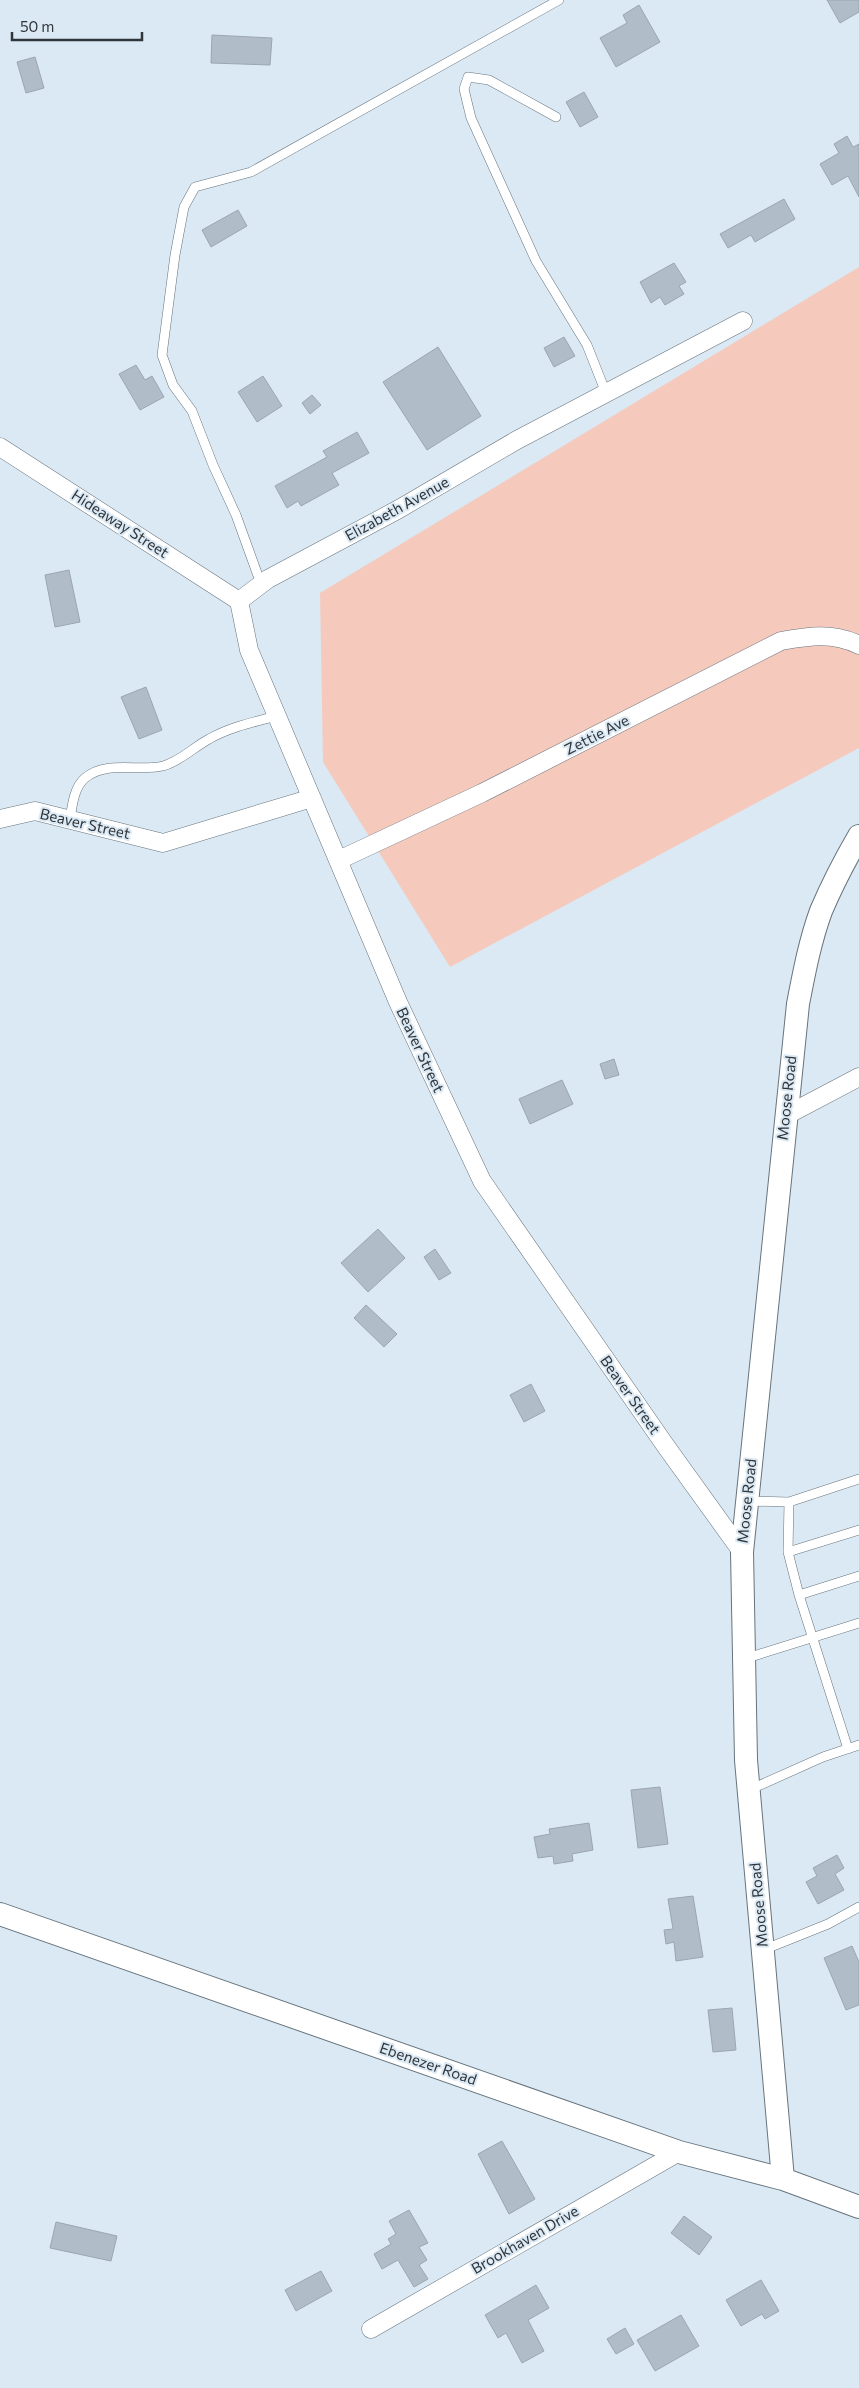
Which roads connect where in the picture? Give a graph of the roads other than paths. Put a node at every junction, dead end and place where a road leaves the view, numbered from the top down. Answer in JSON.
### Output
{"nodes":[{"id":1,"x":559,"y":0,"type":"edge"},
{"id":2,"x":556,"y":117,"type":"dead end"},
{"id":3,"x":743,"y":321,"type":"dead end"},
{"id":4,"x":606,"y":393,"type":"junction"},
{"id":5,"x":0,"y":447,"type":"edge"},
{"id":6,"x":261,"y":584,"type":"junction"},
{"id":7,"x":239,"y":601,"type":"junction"},
{"id":8,"x":859,"y":645,"type":"edge"},
{"id":9,"x":277,"y":716,"type":"junction"},
{"id":10,"x":312,"y":798,"type":"junction"},
{"id":11,"x":0,"y":819,"type":"edge"},
{"id":12,"x":70,"y":820,"type":"junction"},
{"id":13,"x":859,"y":836,"type":"edge"},
{"id":14,"x":339,"y":860,"type":"junction"},
{"id":15,"x":859,"y":1077,"type":"edge"},
{"id":16,"x":785,"y":1116,"type":"junction"},
{"id":17,"x":859,"y":1479,"type":"edge"},
{"id":18,"x":747,"y":1501,"type":"junction"},
{"id":19,"x":789,"y":1502,"type":"junction"},
{"id":20,"x":859,"y":1530,"type":"edge"},
{"id":21,"x":742,"y":1552,"type":"junction"},
{"id":22,"x":788,"y":1552,"type":"junction"},
{"id":23,"x":859,"y":1576,"type":"edge"},
{"id":24,"x":799,"y":1595,"type":"junction"},
{"id":25,"x":859,"y":1623,"type":"edge"},
{"id":26,"x":812,"y":1639,"type":"junction"},
{"id":27,"x":744,"y":1659,"type":"junction"},
{"id":28,"x":859,"y":1745,"type":"edge"},
{"id":29,"x":848,"y":1749,"type":"junction"},
{"id":30,"x":749,"y":1790,"type":"junction"},
{"id":31,"x":859,"y":1907,"type":"edge"},
{"id":32,"x":0,"y":1914,"type":"edge"},
{"id":33,"x":763,"y":1950,"type":"junction"},
{"id":34,"x":679,"y":2152,"type":"junction"},
{"id":35,"x":783,"y":2179,"type":"junction"},
{"id":36,"x":859,"y":2207,"type":"edge"},
{"id":37,"x":372,"y":2329,"type":"dead end"}],
"edges":[{"from":1,"to":6,"type":"lane"},
{"from":2,"to":4,"type":"lane"},
{"from":3,"to":4,"type":"street","name":"Elizabeth Avenue"},
{"from":4,"to":6,"type":"street","name":"Elizabeth Avenue"},
{"from":5,"to":7,"type":"street","name":"Hideaway Street"},
{"from":6,"to":7,"type":"street","name":"Elizabeth Avenue"},
{"from":7,"to":9,"type":"street"},
{"from":8,"to":14,"type":"street","name":"Zettie Ave"},
{"from":9,"to":10,"type":"street"},
{"from":9,"to":12,"type":"lane"},
{"from":10,"to":12,"type":"street","name":"Beaver Street"},
{"from":10,"to":14,"type":"street","name":"Beaver Street"},
{"from":11,"to":12,"type":"street","name":"Beaver Street"},
{"from":13,"to":16,"type":"street","name":"Moose Road"},
{"from":14,"to":21,"type":"street","name":"Beaver Street"},
{"from":15,"to":16,"type":"street"},
{"from":16,"to":18,"type":"street","name":"Moose Road"},
{"from":17,"to":19,"type":"lane"},
{"from":18,"to":19,"type":"lane"},
{"from":18,"to":21,"type":"street","name":"Moose Road"},
{"from":19,"to":22,"type":"lane"},
{"from":20,"to":22,"type":"lane"},
{"from":21,"to":27,"type":"street","name":"Moose Road"},
{"from":22,"to":24,"type":"lane"},
{"from":23,"to":24,"type":"lane"},
{"from":24,"to":26,"type":"lane"},
{"from":25,"to":26,"type":"lane"},
{"from":26,"to":27,"type":"lane"},
{"from":26,"to":29,"type":"lane"},
{"from":27,"to":30,"type":"street","name":"Moose Road"},
{"from":28,"to":29,"type":"lane"},
{"from":29,"to":30,"type":"lane"},
{"from":30,"to":33,"type":"street","name":"Moose Road"},
{"from":31,"to":33,"type":"lane"},
{"from":32,"to":34,"type":"street","name":"Ebenezer Road"},
{"from":33,"to":35,"type":"street","name":"Moose Road"},
{"from":34,"to":35,"type":"street","name":"Ebenezer Road"},
{"from":34,"to":37,"type":"street","name":"Brookhaven Drive"},
{"from":35,"to":36,"type":"street","name":"Ebenezer Road"}]}
